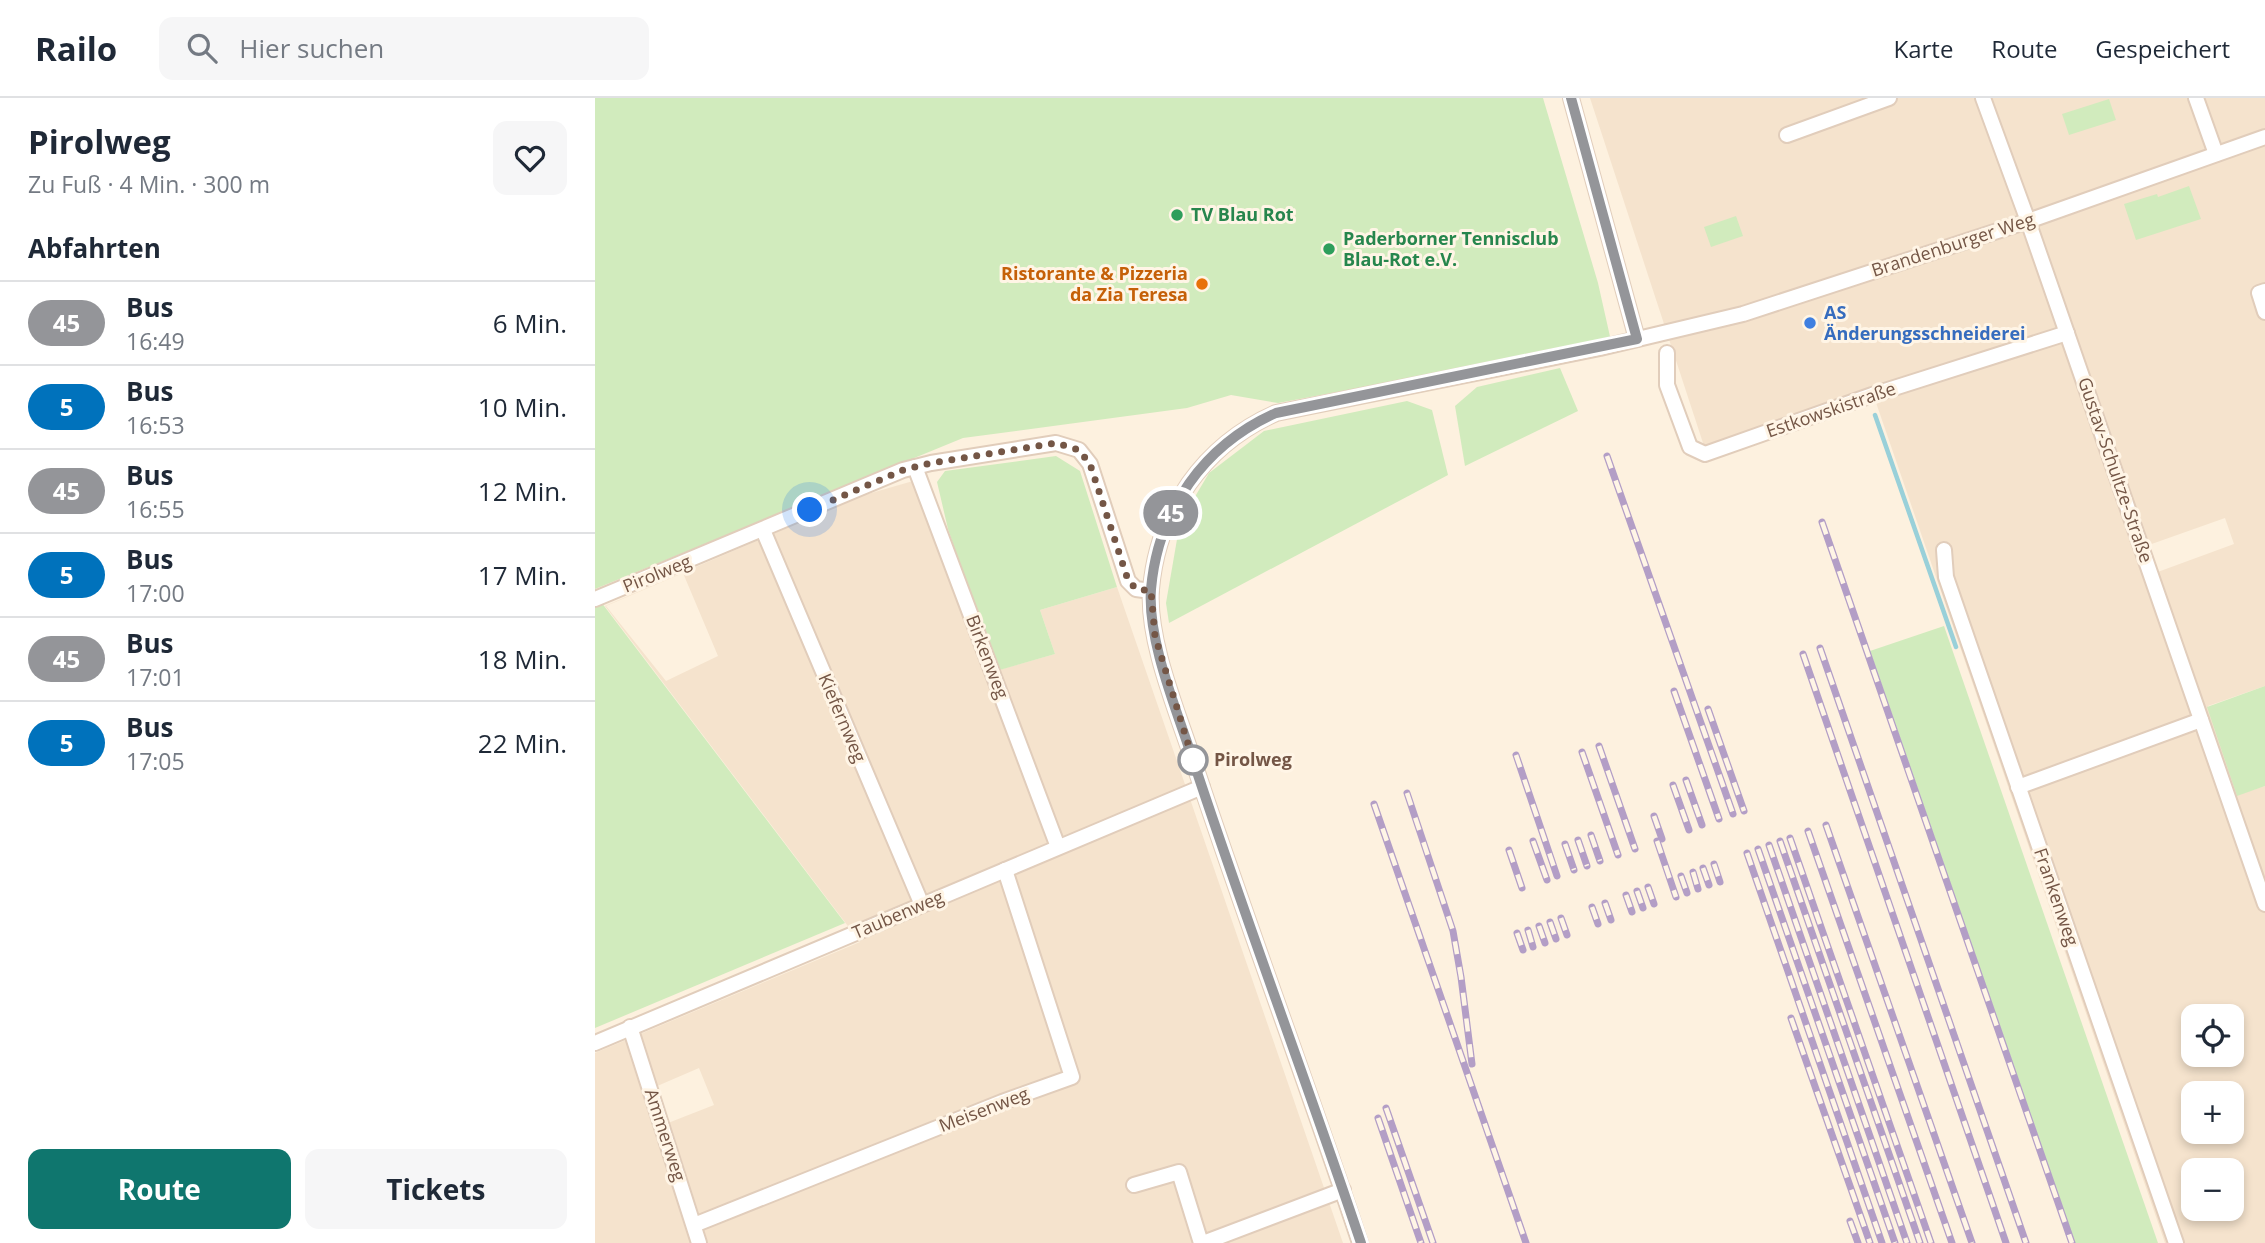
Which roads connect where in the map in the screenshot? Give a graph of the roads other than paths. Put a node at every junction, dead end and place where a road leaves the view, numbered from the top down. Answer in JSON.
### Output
{"nodes":[{"id":1,"x":1571,"y":98,"type":"edge"},
{"id":2,"x":1889,"y":98,"type":"edge"},
{"id":3,"x":1983,"y":98,"type":"edge"},
{"id":4,"x":2196,"y":98,"type":"edge"},
{"id":5,"x":1787,"y":135,"type":"dead end"},
{"id":6,"x":2265,"y":136,"type":"edge"},
{"id":7,"x":2216,"y":154,"type":"junction"},
{"id":8,"x":2028,"y":221,"type":"junction"},
{"id":9,"x":2265,"y":291,"type":"edge"},
{"id":10,"x":2265,"y":312,"type":"edge"},
{"id":11,"x":2067,"y":333,"type":"junction"},
{"id":12,"x":1637,"y":339,"type":"junction"},
{"id":13,"x":1667,"y":353,"type":"dead end"},
{"id":14,"x":915,"y":467,"type":"junction"},
{"id":15,"x":763,"y":530,"type":"junction"},
{"id":16,"x":1944,"y":550,"type":"dead end"},
{"id":17,"x":1151,"y":591,"type":"junction"},
{"id":18,"x":595,"y":599,"type":"edge"},
{"id":19,"x":2201,"y":720,"type":"junction"},
{"id":20,"x":1202,"y":787,"type":"junction"},
{"id":21,"x":2018,"y":787,"type":"junction"},
{"id":22,"x":1058,"y":847,"type":"junction"},
{"id":23,"x":1005,"y":870,"type":"junction"},
{"id":24,"x":2265,"y":904,"type":"edge"},
{"id":25,"x":922,"y":905,"type":"junction"},
{"id":26,"x":630,"y":1027,"type":"junction"},
{"id":27,"x":595,"y":1043,"type":"edge"},
{"id":28,"x":1133,"y":1185,"type":"dead end"},
{"id":29,"x":1343,"y":1190,"type":"junction"},
{"id":30,"x":694,"y":1225,"type":"junction"},
{"id":31,"x":699,"y":1243,"type":"edge"},
{"id":32,"x":1202,"y":1243,"type":"edge"},
{"id":33,"x":1360,"y":1243,"type":"edge"},
{"id":34,"x":2176,"y":1243,"type":"edge"}],
"edges":[{"from":1,"to":12,"type":"street"},
{"from":2,"to":5,"type":"street"},
{"from":3,"to":8,"type":"street","name":"Gustav-Schultze-Straße"},
{"from":4,"to":7,"type":"street"},
{"from":6,"to":7,"type":"street","name":"Brandenburger Weg"},
{"from":7,"to":8,"type":"street","name":"Brandenburger Weg"},
{"from":8,"to":11,"type":"street","name":"Gustav-Schultze-Straße"},
{"from":8,"to":12,"type":"street","name":"Brandenburger Weg"},
{"from":9,"to":10,"type":"street"},
{"from":11,"to":13,"type":"street","name":"Estkowskistraße"},
{"from":11,"to":19,"type":"street","name":"Gustav-Schultze-Straße"},
{"from":12,"to":17,"type":"street","name":"Brandenburger Weg"},
{"from":14,"to":15,"type":"street","name":"Pirolweg"},
{"from":14,"to":17,"type":"street","name":"Pirolweg"},
{"from":14,"to":22,"type":"street","name":"Birkenweg"},
{"from":15,"to":18,"type":"street","name":"Pirolweg"},
{"from":15,"to":25,"type":"street","name":"Kiefernweg"},
{"from":16,"to":21,"type":"street","name":"Frankenweg"},
{"from":17,"to":20,"type":"street","name":"Brandenburger Weg"},
{"from":19,"to":21,"type":"street"},
{"from":19,"to":24,"type":"street","name":"Gustav-Schultze-Straße"},
{"from":20,"to":22,"type":"street","name":"Taubenweg"},
{"from":20,"to":29,"type":"street","name":"Brandenburger Weg"},
{"from":21,"to":34,"type":"street","name":"Frankenweg"},
{"from":22,"to":23,"type":"street","name":"Taubenweg"},
{"from":23,"to":25,"type":"street","name":"Taubenweg"},
{"from":23,"to":30,"type":"street","name":"Meisenweg"},
{"from":25,"to":26,"type":"street","name":"Taubenweg"},
{"from":26,"to":27,"type":"street","name":"Taubenweg"},
{"from":26,"to":30,"type":"street","name":"Ammerweg"},
{"from":28,"to":32,"type":"street"},
{"from":29,"to":32,"type":"street"},
{"from":29,"to":33,"type":"street","name":"Brandenburger Weg"},
{"from":30,"to":31,"type":"street","name":"Ammerweg"}]}
